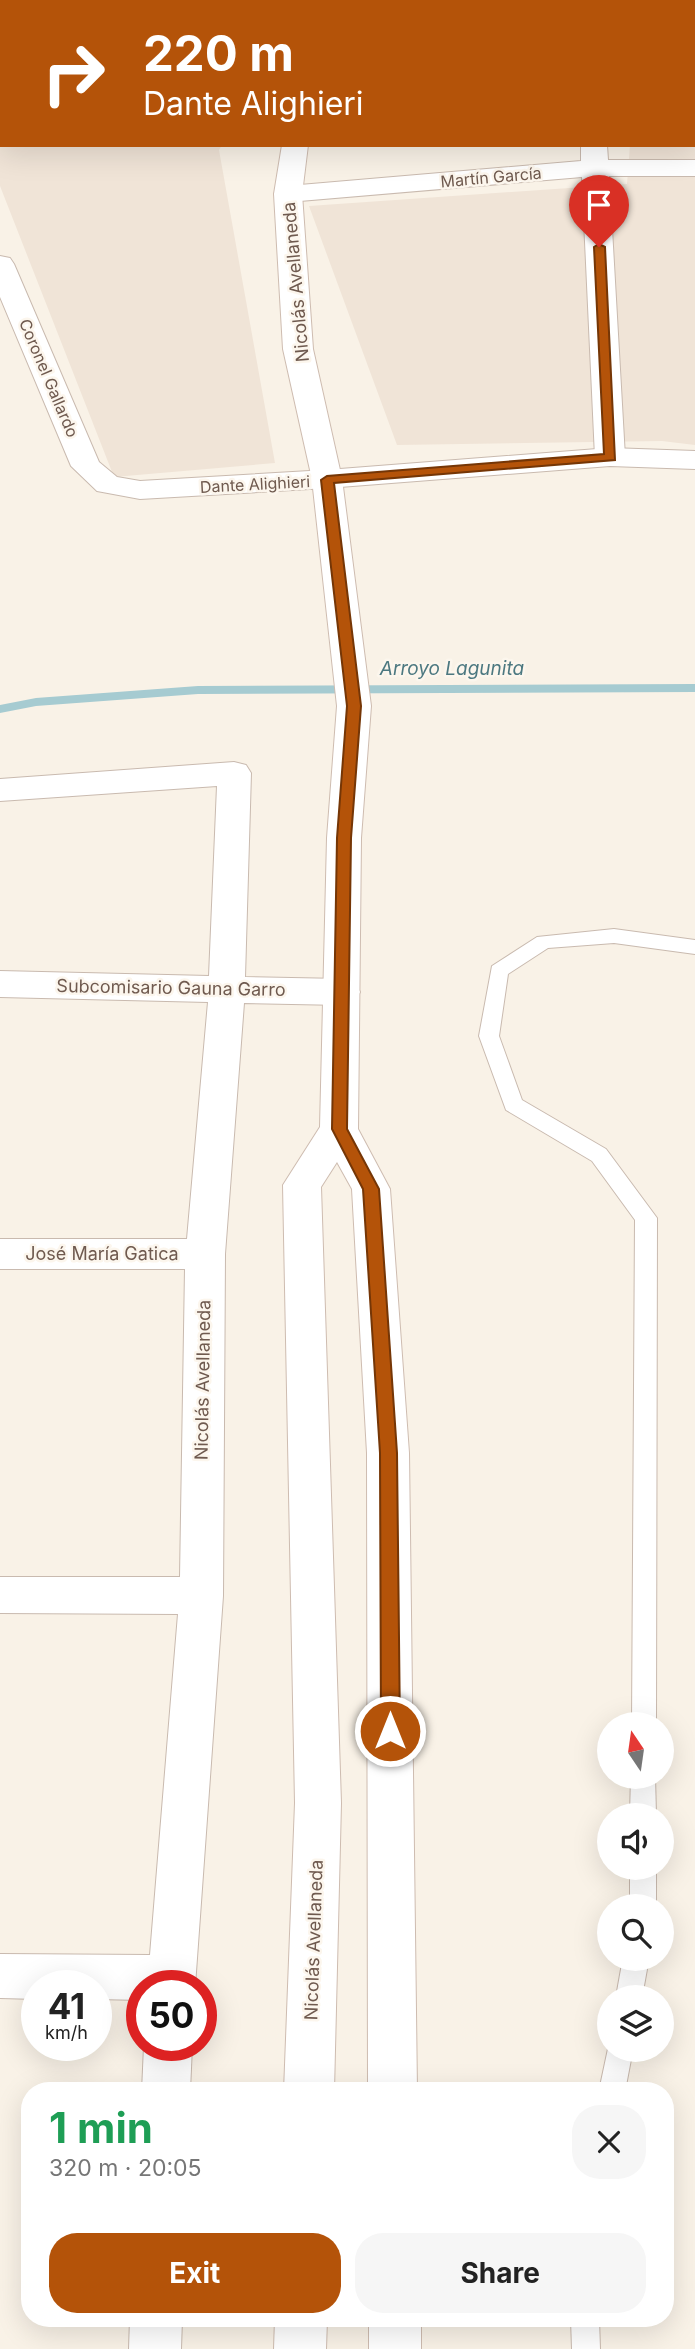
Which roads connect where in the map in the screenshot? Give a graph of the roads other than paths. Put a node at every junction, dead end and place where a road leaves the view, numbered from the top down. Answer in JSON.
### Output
{"nodes":[{"id":1,"x":295,"y":147,"type":"edge"},
{"id":2,"x":595,"y":157,"type":"edge"},
{"id":3,"x":695,"y":168,"type":"edge"},
{"id":4,"x":288,"y":194,"type":"junction"},
{"id":5,"x":0,"y":264,"type":"edge"},
{"id":6,"x":610,"y":457,"type":"junction"},
{"id":7,"x":695,"y":460,"type":"edge"},
{"id":8,"x":327,"y":480,"type":"junction"},
{"id":9,"x":108,"y":485,"type":"joint"},
{"id":10,"x":0,"y":790,"type":"edge"},
{"id":11,"x":695,"y":947,"type":"edge"},
{"id":12,"x":0,"y":984,"type":"edge"},
{"id":13,"x":227,"y":988,"type":"junction"},
{"id":14,"x":342,"y":992,"type":"junction"},
{"id":15,"x":340,"y":1129,"type":"junction"},
{"id":16,"x":0,"y":1254,"type":"edge"},
{"id":17,"x":205,"y":1254,"type":"junction"},
{"id":18,"x":0,"y":1595,"type":"edge"},
{"id":19,"x":201,"y":1596,"type":"junction"},
{"id":20,"x":643,"y":1712,"type":"edge"},
{"id":21,"x":172,"y":1970,"type":"edge"},
{"id":22,"x":0,"y":1976,"type":"edge"},
{"id":23,"x":126,"y":1980,"type":"edge"},
{"id":24,"x":167,"y":2061,"type":"edge"},
{"id":25,"x":618,"y":2062,"type":"edge"},
{"id":26,"x":166,"y":2082,"type":"edge"},
{"id":27,"x":309,"y":2082,"type":"edge"},
{"id":28,"x":393,"y":2082,"type":"edge"},
{"id":29,"x":614,"y":2082,"type":"edge"},
{"id":30,"x":156,"y":2327,"type":"edge"},
{"id":31,"x":301,"y":2327,"type":"edge"},
{"id":32,"x":395,"y":2327,"type":"edge"},
{"id":33,"x":585,"y":2327,"type":"edge"},
{"id":34,"x":155,"y":2349,"type":"edge"},
{"id":35,"x":300,"y":2349,"type":"edge"},
{"id":36,"x":395,"y":2349,"type":"edge"},
{"id":37,"x":586,"y":2349,"type":"edge"}],
"edges":[{"from":1,"to":4,"type":"street","name":"Nicolás Avellaneda"},
{"from":2,"to":3,"type":"street","name":"Martín García"},
{"from":2,"to":4,"type":"street","name":"Martín García"},
{"from":2,"to":6,"type":"street"},
{"from":4,"to":8,"type":"street","name":"Nicolás Avellaneda"},
{"from":5,"to":9,"type":"street","name":"Coronel Gallardo"},
{"from":6,"to":7,"type":"street","name":"Dante Alighieri"},
{"from":6,"to":8,"type":"street","name":"Dante Alighieri"},
{"from":8,"to":9,"type":"street","name":"Dante Alighieri"},
{"from":8,"to":14,"type":"street","name":"Nicolás Avellaneda"},
{"from":10,"to":13,"type":"street","name":"Nicolás Avellaneda"},
{"from":11,"to":20,"type":"lane"},
{"from":12,"to":13,"type":"street","name":"Subcomisario Gauna Garro"},
{"from":13,"to":14,"type":"street","name":"Subcomisario Gauna Garro"},
{"from":13,"to":17,"type":"street","name":"Nicolás Avellaneda"},
{"from":14,"to":15,"type":"street","name":"Nicolás Avellaneda"},
{"from":15,"to":27,"type":"street","name":"Nicolás Avellaneda"},
{"from":15,"to":28,"type":"street","name":"Nicolás Avellaneda"},
{"from":16,"to":17,"type":"street","name":"José María Gatica"},
{"from":17,"to":19,"type":"street","name":"Nicolás Avellaneda"},
{"from":18,"to":19,"type":"street"},
{"from":19,"to":21,"type":"street","name":"Nicolás Avellaneda"},
{"from":22,"to":23,"type":"street"},
{"from":24,"to":26,"type":"street"},
{"from":25,"to":29,"type":"lane"},
{"from":30,"to":34,"type":"street"},
{"from":31,"to":35,"type":"street"},
{"from":32,"to":36,"type":"street"},
{"from":33,"to":37,"type":"lane"}]}
